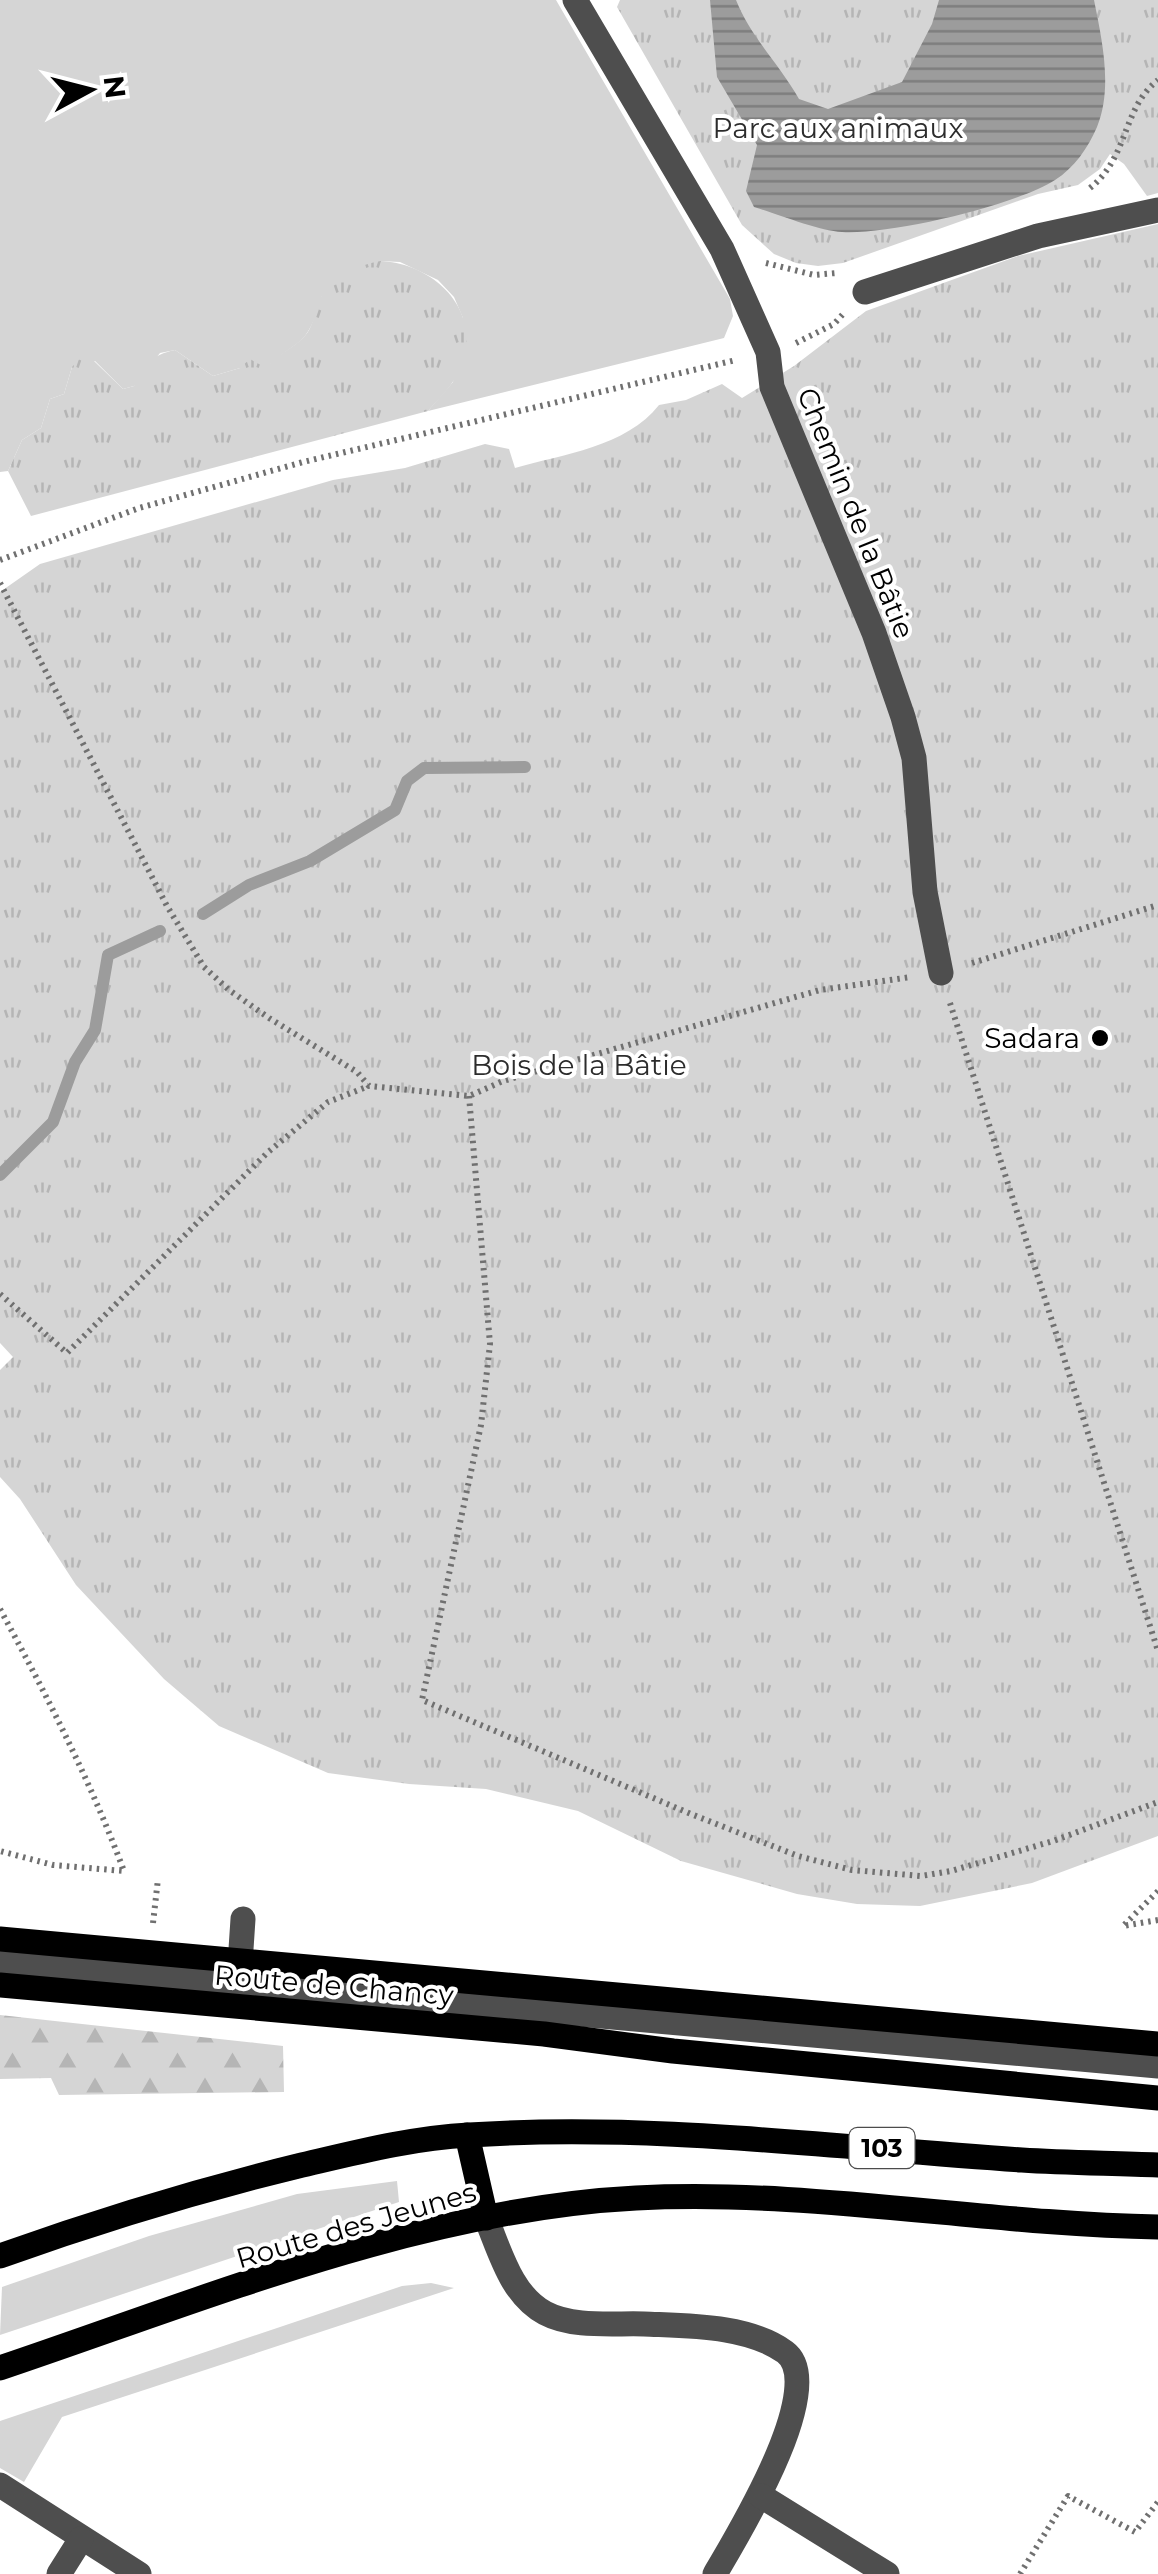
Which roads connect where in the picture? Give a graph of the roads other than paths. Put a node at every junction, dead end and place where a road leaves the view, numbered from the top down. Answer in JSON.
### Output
{"nodes":[{"id":1,"x":576,"y":0,"type":"edge"},
{"id":2,"x":1158,"y":210,"type":"edge"},
{"id":3,"x":865,"y":292,"type":"road end"},
{"id":4,"x":941,"y":973,"type":"road end"},
{"id":5,"x":243,"y":1919,"type":"dead end"},
{"id":6,"x":0,"y":1940,"type":"edge"},
{"id":7,"x":0,"y":1962,"type":"edge"},
{"id":8,"x":239,"y":1972,"type":"junction"},
{"id":9,"x":0,"y":1985,"type":"edge"},
{"id":10,"x":1158,"y":2044,"type":"edge"},
{"id":11,"x":1158,"y":2066,"type":"edge"},
{"id":12,"x":1158,"y":2098,"type":"edge"},
{"id":13,"x":467,"y":2134,"type":"junction"},
{"id":14,"x":1158,"y":2165,"type":"edge"},
{"id":15,"x":486,"y":2218,"type":"junction"},
{"id":16,"x":1158,"y":2227,"type":"edge"},
{"id":17,"x":0,"y":2256,"type":"edge"},
{"id":18,"x":0,"y":2368,"type":"edge"},
{"id":19,"x":0,"y":2485,"type":"edge"},
{"id":20,"x":760,"y":2496,"type":"junction"},
{"id":21,"x":81,"y":2539,"type":"junction"},
{"id":22,"x":58,"y":2574,"type":"edge"},
{"id":23,"x":139,"y":2574,"type":"edge"},
{"id":24,"x":715,"y":2574,"type":"edge"},
{"id":25,"x":887,"y":2574,"type":"edge"}],
"edges":[{"from":1,"to":4,"type":"street","name":"Chemin de la Bâtie"},
{"from":2,"to":3,"type":"street"},
{"from":5,"to":8,"type":"street"},
{"from":6,"to":8,"type":"main road"},
{"from":7,"to":8,"type":"street"},
{"from":8,"to":10,"type":"main road"},
{"from":8,"to":11,"type":"street"},
{"from":9,"to":12,"type":"main road","name":"Route de Chancy"},
{"from":13,"to":14,"type":"main road","name":"Route des Jeunes","number":"103"},
{"from":13,"to":15,"type":"main road"},
{"from":13,"to":17,"type":"main road","name":"Route des Jeunes","number":"103"},
{"from":15,"to":16,"type":"main road","name":"Route des Jeunes"},
{"from":15,"to":18,"type":"main road","name":"Route des Jeunes"},
{"from":15,"to":20,"type":"street"},
{"from":19,"to":21,"type":"street"},
{"from":20,"to":24,"type":"street"},
{"from":20,"to":25,"type":"street"},
{"from":21,"to":22,"type":"street"},
{"from":21,"to":23,"type":"street"}]}
